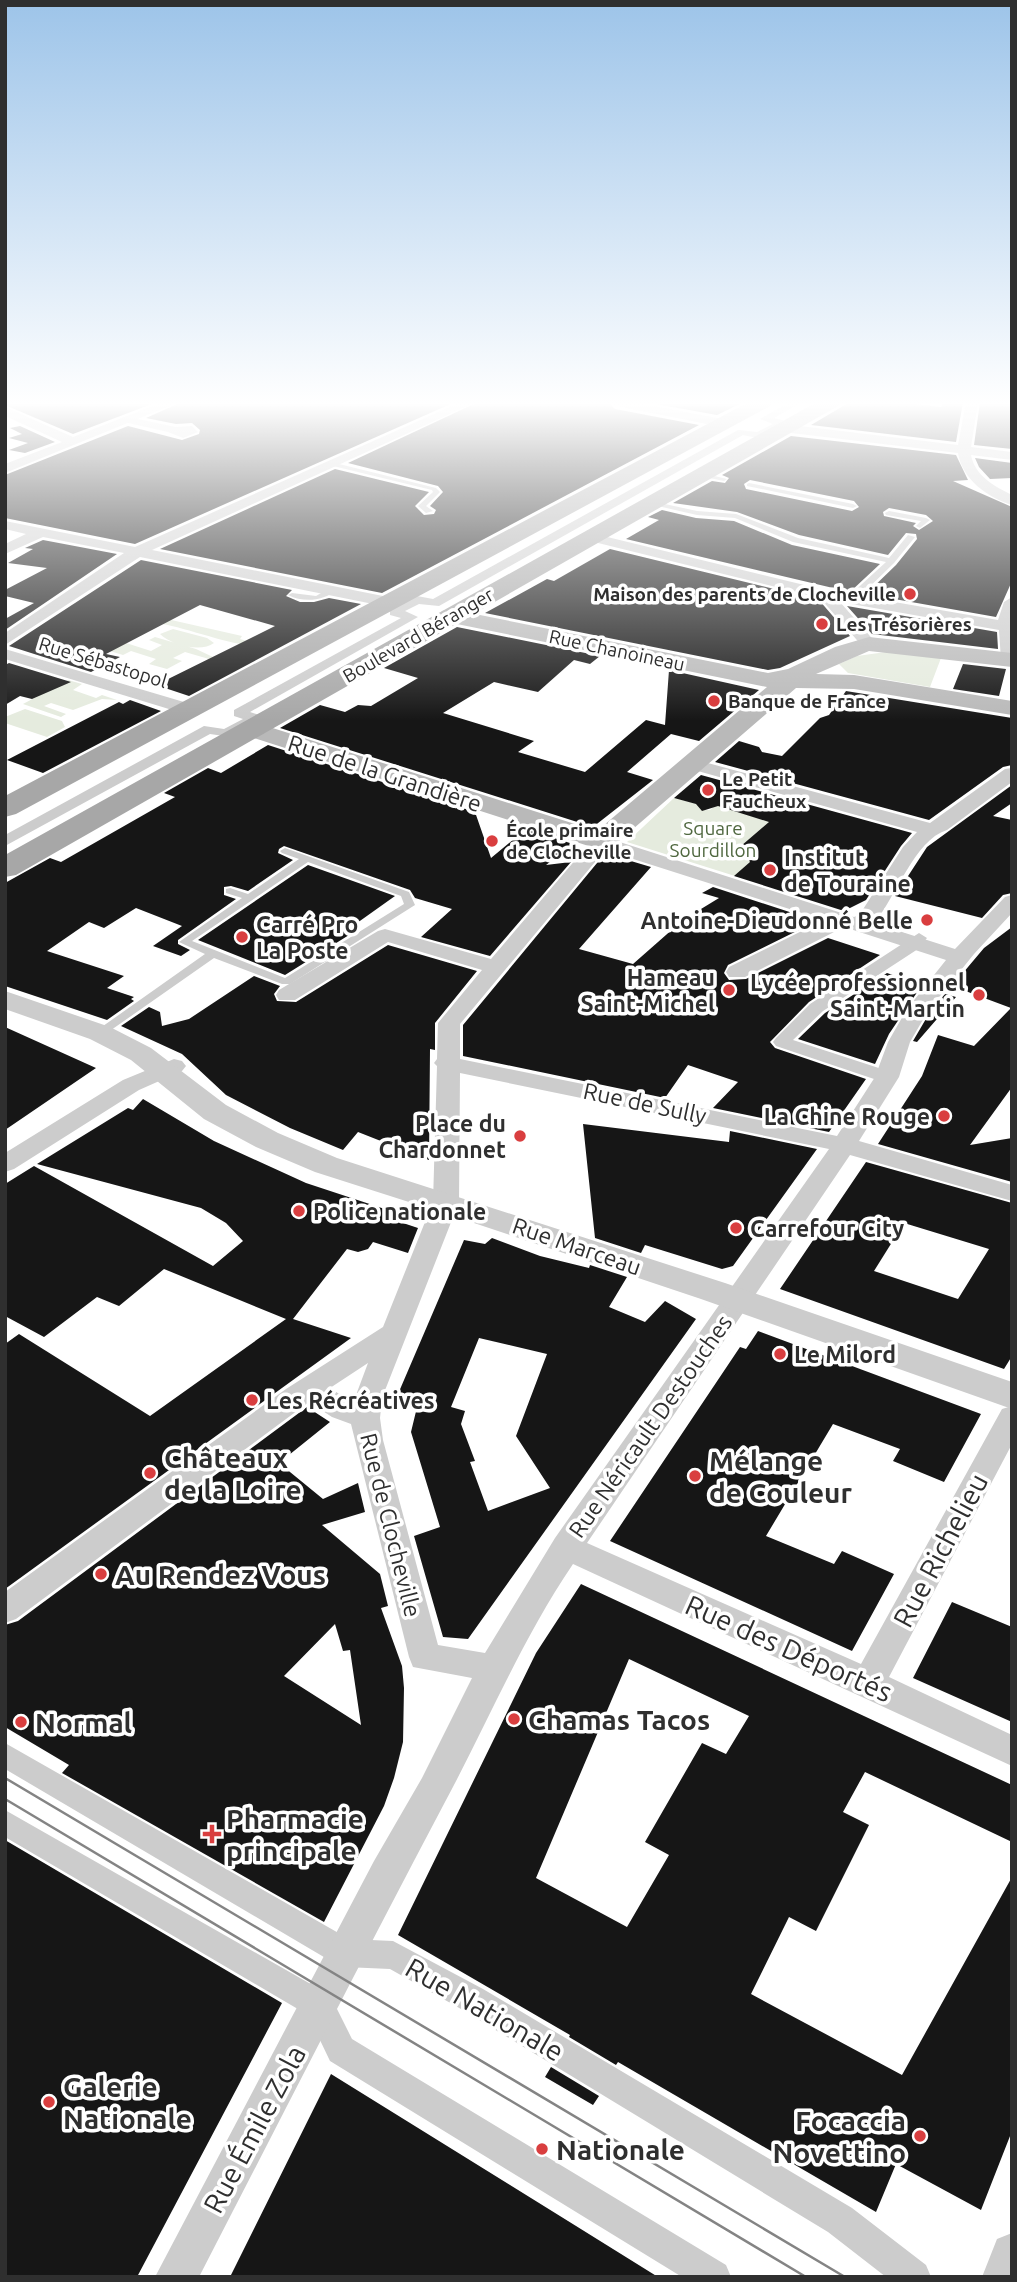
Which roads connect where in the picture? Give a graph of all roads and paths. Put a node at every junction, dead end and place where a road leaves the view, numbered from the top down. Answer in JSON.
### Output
{"nodes":[{"id":1,"x":232,"y":508,"type":"edge"},
{"id":2,"x":425,"y":508,"type":"edge"},
{"id":3,"x":569,"y":508,"type":"edge"},
{"id":4,"x":605,"y":508,"type":"edge"},
{"id":5,"x":641,"y":508,"type":"edge"},
{"id":6,"x":676,"y":508,"type":"edge"},
{"id":7,"x":429,"y":511,"type":"dead end"},
{"id":8,"x":889,"y":513,"type":"dead end"},
{"id":9,"x":5,"y":525,"type":"edge"},
{"id":10,"x":920,"y":526,"type":"dead end"},
{"id":11,"x":41,"y":532,"type":"junction"},
{"id":12,"x":591,"y":537,"type":"junction"},
{"id":13,"x":911,"y":537,"type":"dead end"},
{"id":14,"x":5,"y":550,"type":"edge"},
{"id":15,"x":138,"y":551,"type":"junction"},
{"id":16,"x":891,"y":562,"type":"junction"},
{"id":17,"x":333,"y":590,"type":"junction"},
{"id":18,"x":292,"y":594,"type":"dead end"},
{"id":19,"x":825,"y":595,"type":"junction"},
{"id":20,"x":853,"y":601,"type":"junction"},
{"id":21,"x":1012,"y":602,"type":"edge"},
{"id":22,"x":396,"y":604,"type":"junction"},
{"id":23,"x":450,"y":617,"type":"junction"},
{"id":24,"x":1005,"y":626,"type":"junction"},
{"id":25,"x":5,"y":640,"type":"edge"},
{"id":26,"x":869,"y":644,"type":"junction"},
{"id":27,"x":5,"y":653,"type":"edge"},
{"id":28,"x":968,"y":660,"type":"dead end"},
{"id":29,"x":1010,"y":660,"type":"edge"},
{"id":30,"x":839,"y":668,"type":"junction"},
{"id":31,"x":786,"y":680,"type":"junction"},
{"id":32,"x":952,"y":692,"type":"dead end"},
{"id":33,"x":1012,"y":708,"type":"edge"},
{"id":34,"x":188,"y":709,"type":"junction"},
{"id":35,"x":245,"y":728,"type":"junction"},
{"id":36,"x":693,"y":764,"type":"junction"},
{"id":37,"x":1012,"y":773,"type":"edge"},
{"id":38,"x":5,"y":808,"type":"edge"},
{"id":39,"x":927,"y":828,"type":"junction"},
{"id":40,"x":5,"y":841,"type":"edge"},
{"id":41,"x":601,"y":842,"type":"junction"},
{"id":42,"x":285,"y":851,"type":"dead end"},
{"id":43,"x":306,"y":859,"type":"junction"},
{"id":44,"x":5,"y":869,"type":"edge"},
{"id":45,"x":230,"y":891,"type":"dead end"},
{"id":46,"x":249,"y":897,"type":"junction"},
{"id":47,"x":1010,"y":904,"type":"edge"},
{"id":48,"x":850,"y":921,"type":"junction"},
{"id":49,"x":917,"y":940,"type":"junction"},
{"id":50,"x":212,"y":954,"type":"junction"},
{"id":51,"x":959,"y":957,"type":"junction"},
{"id":52,"x":495,"y":967,"type":"junction"},
{"id":53,"x":737,"y":972,"type":"dead end"},
{"id":54,"x":287,"y":995,"type":"dead end"},
{"id":55,"x":5,"y":999,"type":"edge"},
{"id":56,"x":100,"y":1033,"type":"junction"},
{"id":57,"x":446,"y":1063,"type":"junction"},
{"id":58,"x":169,"y":1069,"type":"junction"},
{"id":59,"x":887,"y":1077,"type":"junction"},
{"id":60,"x":844,"y":1145,"type":"junction"},
{"id":61,"x":5,"y":1164,"type":"edge"},
{"id":62,"x":1012,"y":1192,"type":"edge"},
{"id":63,"x":446,"y":1198,"type":"junction"},
{"id":64,"x":737,"y":1300,"type":"junction"},
{"id":65,"x":393,"y":1333,"type":"junction"},
{"id":66,"x":309,"y":1388,"type":"junction"},
{"id":67,"x":1012,"y":1396,"type":"edge"},
{"id":68,"x":1012,"y":1416,"type":"edge"},
{"id":69,"x":365,"y":1418,"type":"junction"},
{"id":70,"x":566,"y":1548,"type":"junction"},
{"id":71,"x":5,"y":1610,"type":"edge"},
{"id":72,"x":494,"y":1668,"type":"junction"},
{"id":73,"x":867,"y":1682,"type":"junction"},
{"id":74,"x":1012,"y":1751,"type":"edge"},
{"id":75,"x":5,"y":1755,"type":"edge"},
{"id":76,"x":5,"y":1822,"type":"edge"},
{"id":77,"x":332,"y":1980,"type":"junction"},
{"id":78,"x":1012,"y":2254,"type":"edge"},
{"id":79,"x":176,"y":2277,"type":"edge"},
{"id":80,"x":714,"y":2277,"type":"edge"},
{"id":81,"x":914,"y":2277,"type":"edge"},
{"id":82,"x":1003,"y":2277,"type":"edge"}],
"edges":[{"from":1,"to":15,"type":"street"},
{"from":2,"to":7,"type":"lane"},
{"from":3,"to":22,"type":"main road","name":"Boulevard Béranger"},
{"from":4,"to":22,"type":"street"},
{"from":5,"to":12,"type":"main road","name":"Boulevard Béranger"},
{"from":6,"to":16,"type":"lane"},
{"from":8,"to":10,"type":"lane"},
{"from":9,"to":11,"type":"street"},
{"from":11,"to":14,"type":"street"},
{"from":11,"to":15,"type":"street"},
{"from":12,"to":19,"type":"street"},
{"from":12,"to":23,"type":"main road","name":"Boulevard Béranger"},
{"from":13,"to":16,"type":"lane"},
{"from":15,"to":17,"type":"street"},
{"from":15,"to":25,"type":"street"},
{"from":16,"to":20,"type":"lane"},
{"from":17,"to":18,"type":"lane"},
{"from":17,"to":22,"type":"street"},
{"from":19,"to":20,"type":"street"},
{"from":19,"to":26,"type":"street"},
{"from":20,"to":24,"type":"street"},
{"from":21,"to":24,"type":"street"},
{"from":22,"to":23,"type":"main road"},
{"from":22,"to":34,"type":"main road","name":"Boulevard Béranger"},
{"from":22,"to":35,"type":"street"},
{"from":23,"to":31,"type":"main road","name":"Rue Chanoineau"},
{"from":23,"to":35,"type":"main road","name":"Boulevard Béranger"},
{"from":24,"to":29,"type":"street"},
{"from":26,"to":29,"type":"main road"},
{"from":26,"to":30,"type":"main road"},
{"from":27,"to":34,"type":"street","name":"Rue Sébastopol"},
{"from":28,"to":30,"type":"lane"},
{"from":30,"to":31,"type":"main road","name":"Rue Chanoineau"},
{"from":30,"to":32,"type":"lane"},
{"from":30,"to":33,"type":"main road","name":"Rue Chanoineau"},
{"from":31,"to":36,"type":"main road","name":"Rue de Clocheville"},
{"from":34,"to":35,"type":"main road"},
{"from":34,"to":38,"type":"main road","name":"Boulevard Béranger"},
{"from":35,"to":40,"type":"street"},
{"from":35,"to":41,"type":"main road","name":"Rue de la Grandière"},
{"from":35,"to":44,"type":"main road","name":"Boulevard Béranger"},
{"from":36,"to":39,"type":"street"},
{"from":36,"to":41,"type":"main road","name":"Rue de Clocheville"},
{"from":37,"to":39,"type":"street"},
{"from":39,"to":48,"type":"street"},
{"from":41,"to":48,"type":"street","name":"Rue de la Grandière"},
{"from":41,"to":52,"type":"street","name":"Rue de Clocheville"},
{"from":42,"to":43,"type":"lane"},
{"from":43,"to":46,"type":"lane"},
{"from":43,"to":50,"type":"lane"},
{"from":45,"to":46,"type":"lane"},
{"from":46,"to":50,"type":"lane"},
{"from":47,"to":51,"type":"street","name":"Rue Néricault Destouches"},
{"from":48,"to":49,"type":"street","name":"Rue de la Grandière"},
{"from":48,"to":53,"type":"street"},
{"from":49,"to":51,"type":"street","name":"Rue de la Grandière"},
{"from":49,"to":59,"type":"street"},
{"from":50,"to":56,"type":"lane"},
{"from":51,"to":59,"type":"street","name":"Rue Néricault Destouches"},
{"from":52,"to":54,"type":"street"},
{"from":52,"to":57,"type":"street","name":"Rue de Clocheville"},
{"from":55,"to":56,"type":"street","name":"Rue Marceau"},
{"from":56,"to":58,"type":"street","name":"Rue Marceau"},
{"from":57,"to":60,"type":"street","name":"Rue de Sully"},
{"from":57,"to":63,"type":"street","name":"Rue de Clocheville"},
{"from":58,"to":61,"type":"street"},
{"from":58,"to":63,"type":"street","name":"Rue Marceau"},
{"from":59,"to":60,"type":"street","name":"Rue Néricault Destouches"},
{"from":60,"to":62,"type":"street","name":"Rue de Sully"},
{"from":60,"to":64,"type":"street","name":"Rue Néricault Destouches"},
{"from":63,"to":64,"type":"street","name":"Rue Marceau"},
{"from":63,"to":65,"type":"street","name":"Rue de Clocheville"},
{"from":64,"to":67,"type":"street","name":"Rue Marceau"},
{"from":64,"to":70,"type":"street","name":"Rue Néricault Destouches"},
{"from":65,"to":66,"type":"street"},
{"from":65,"to":69,"type":"street","name":"Rue de Clocheville"},
{"from":66,"to":69,"type":"street"},
{"from":66,"to":71,"type":"street"},
{"from":68,"to":73,"type":"street","name":"Rue Richelieu"},
{"from":69,"to":72,"type":"street","name":"Rue de Clocheville"},
{"from":70,"to":72,"type":"street","name":"Rue Néricault Destouches"},
{"from":70,"to":73,"type":"street","name":"Rue des Déportés"},
{"from":72,"to":77,"type":"street","name":"Rue Néricault Destouches"},
{"from":73,"to":74,"type":"street","name":"Rue des Déportés"},
{"from":75,"to":77,"type":"street","name":"Rue Nationale"},
{"from":76,"to":77,"type":"street","name":"Rue Nationale"},
{"from":77,"to":79,"type":"street","name":"Rue Émile Zola"},
{"from":77,"to":80,"type":"street"},
{"from":77,"to":81,"type":"street","name":"Rue Nationale"},
{"from":78,"to":82,"type":"street"}]}
